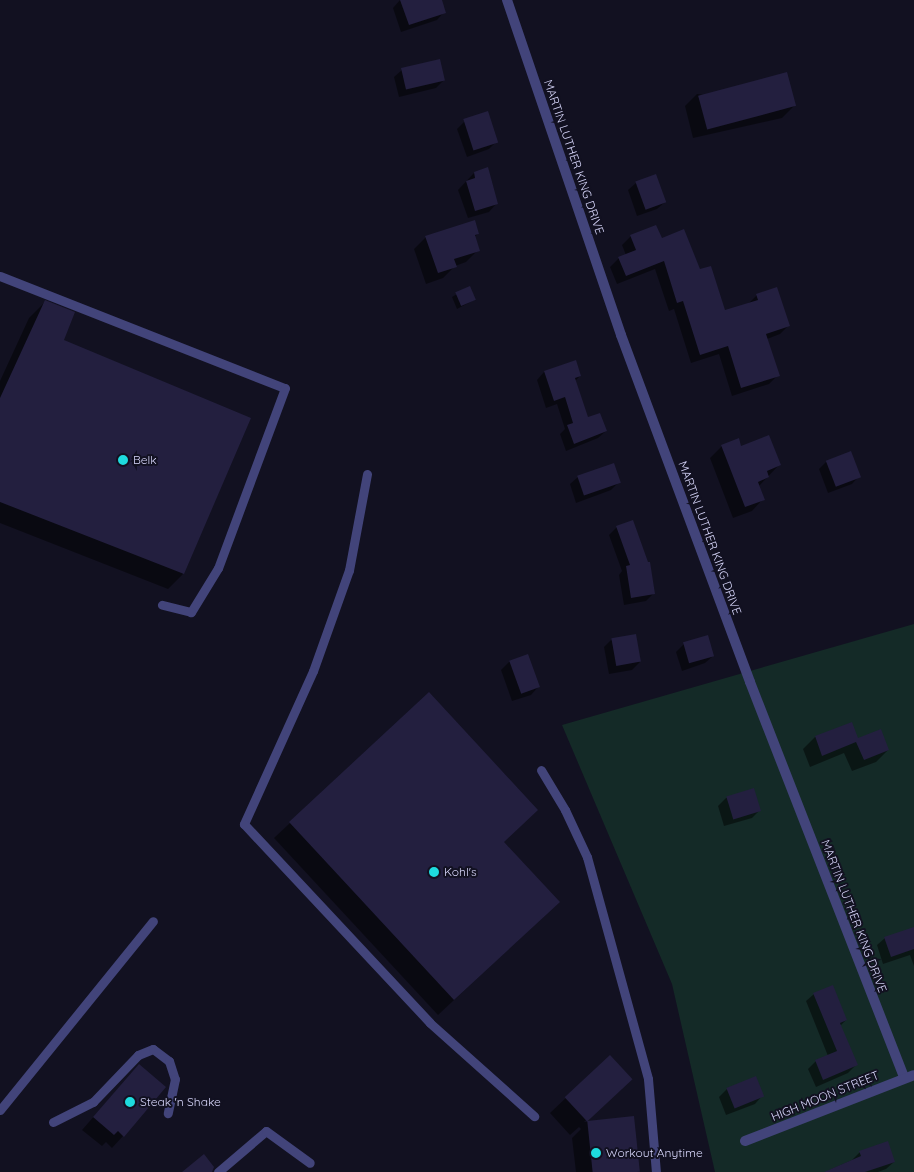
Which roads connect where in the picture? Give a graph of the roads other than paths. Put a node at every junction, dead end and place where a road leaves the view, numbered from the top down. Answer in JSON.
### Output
{"nodes":[{"id":1,"x":508,"y":0,"type":"edge"},
{"id":2,"x":0,"y":276,"type":"edge"},
{"id":3,"x":367,"y":474,"type":"dead end"},
{"id":4,"x":162,"y":605,"type":"dead end"},
{"id":5,"x":541,"y":770,"type":"dead end"},
{"id":6,"x":153,"y":921,"type":"dead end"},
{"id":7,"x":909,"y":1077,"type":"edge"},
{"id":8,"x":0,"y":1110,"type":"edge"},
{"id":9,"x":168,"y":1113,"type":"dead end"},
{"id":10,"x":534,"y":1116,"type":"dead end"},
{"id":11,"x":53,"y":1122,"type":"dead end"},
{"id":12,"x":745,"y":1141,"type":"dead end"},
{"id":13,"x":310,"y":1163,"type":"dead end"},
{"id":14,"x":218,"y":1172,"type":"edge"},
{"id":15,"x":656,"y":1172,"type":"edge"}],
"edges":[{"from":1,"to":7,"type":"street","name":"MARTIN LUTHER KING DRIVE"},
{"from":2,"to":4,"type":"lane"},
{"from":3,"to":10,"type":"lane"},
{"from":5,"to":15,"type":"lane"},
{"from":6,"to":8,"type":"lane"},
{"from":7,"to":12,"type":"street","name":"HIGH MOON STREET"},
{"from":9,"to":11,"type":"lane"},
{"from":13,"to":14,"type":"lane"}]}
